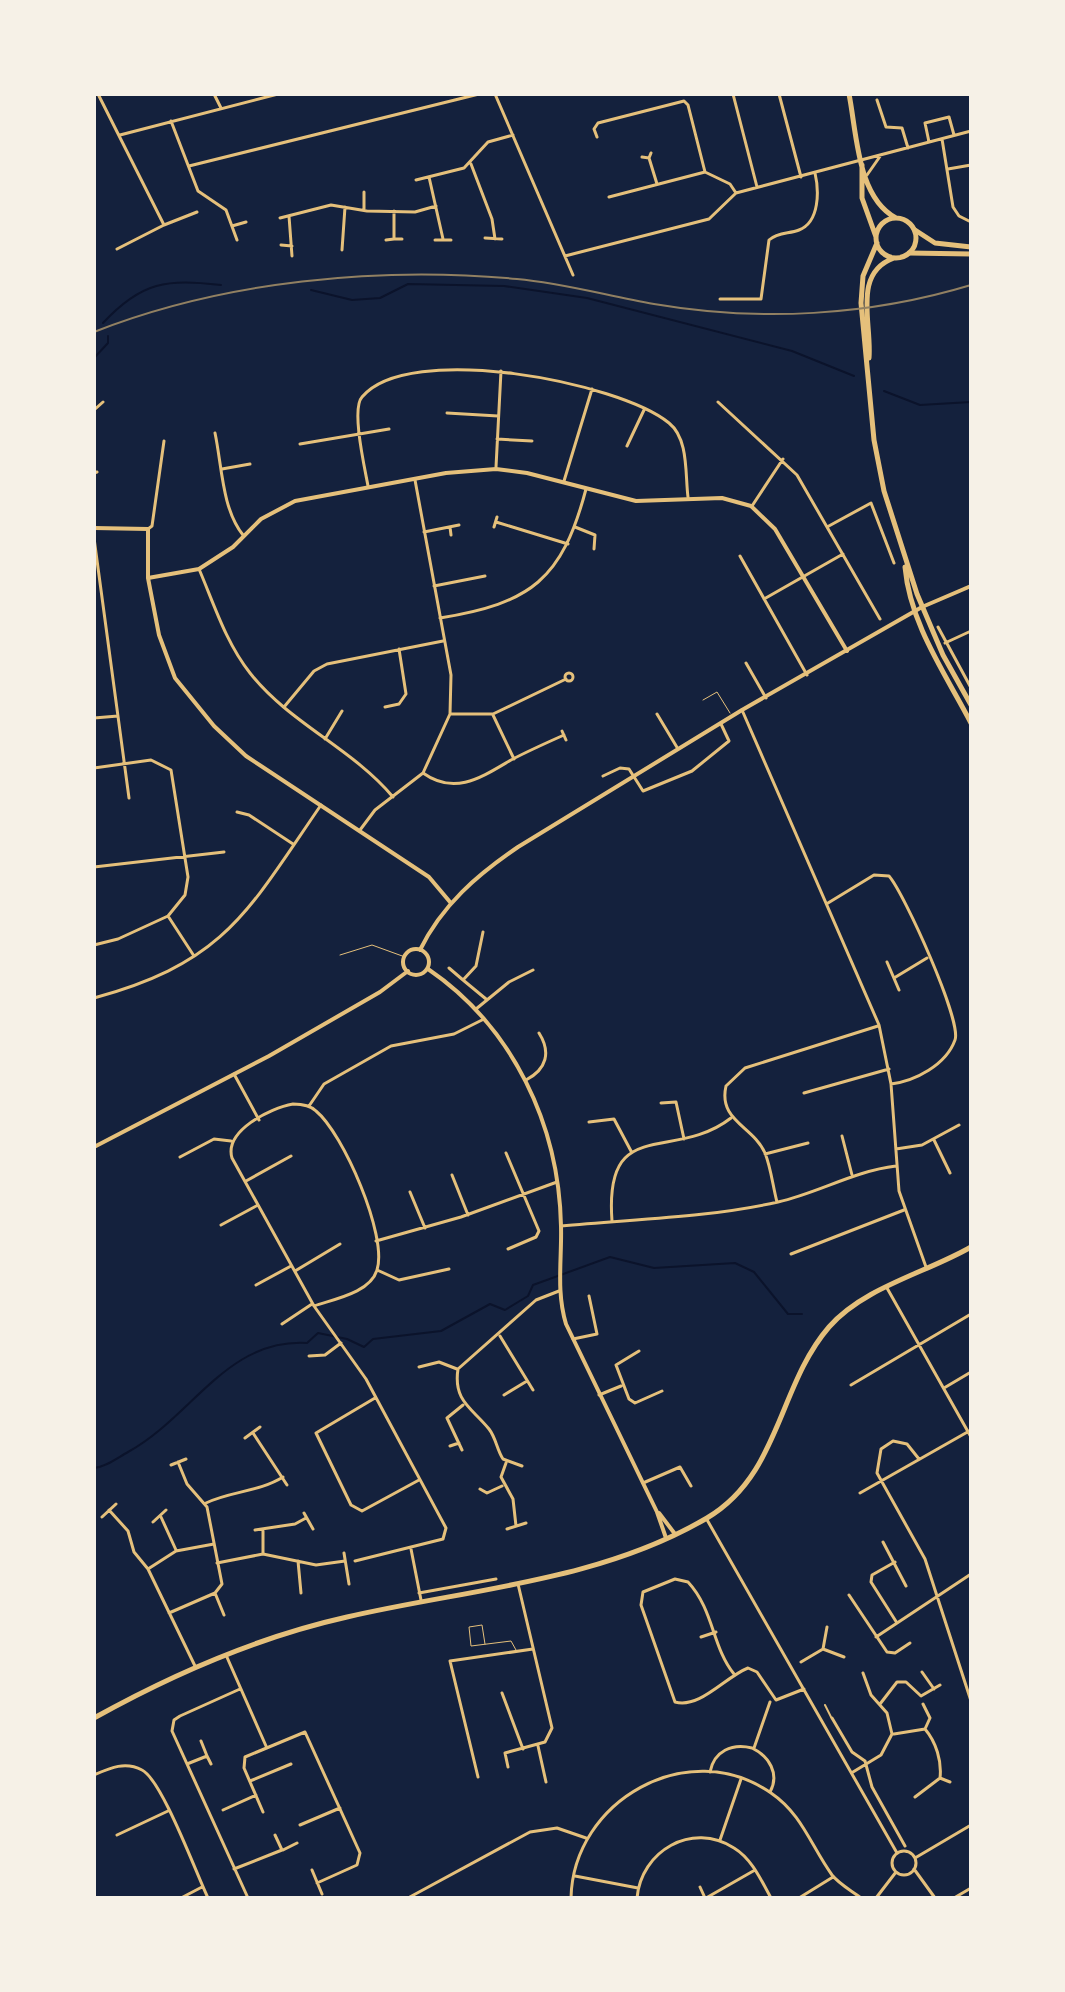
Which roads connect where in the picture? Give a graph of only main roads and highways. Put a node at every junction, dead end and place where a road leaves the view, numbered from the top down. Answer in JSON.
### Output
{"nodes":[{"id":1,"x":849,"y":94,"type":"edge"},
{"id":2,"x":862,"y":163,"type":"junction"},
{"id":3,"x":896,"y":218,"type":"junction"},
{"id":4,"x":915,"y":230,"type":"junction"},
{"id":5,"x":876,"y":240,"type":"junction"},
{"id":6,"x":971,"y":247,"type":"edge"},
{"id":7,"x":909,"y":253,"type":"junction"},
{"id":8,"x":971,"y":254,"type":"edge"},
{"id":9,"x":895,"y":258,"type":"junction"},
{"id":10,"x":864,"y":303,"type":"junction"},
{"id":11,"x":904,"y":560,"type":"junction"},
{"id":12,"x":971,"y":705,"type":"edge"},
{"id":13,"x":971,"y":723,"type":"edge"},
{"id":14,"x":969,"y":1248,"type":"edge"},
{"id":15,"x":94,"y":1718,"type":"edge"}],
"edges":[{"from":1,"to":2,"type":"main road"},
{"from":2,"to":3,"type":"main road"},
{"from":2,"to":5,"type":"main road"},
{"from":3,"to":4,"type":"main road"},
{"from":3,"to":5,"type":"main road"},
{"from":4,"to":6,"type":"main road"},
{"from":4,"to":7,"type":"main road"},
{"from":5,"to":9,"type":"main road"},
{"from":5,"to":10,"type":"main road"},
{"from":7,"to":8,"type":"main road"},
{"from":7,"to":9,"type":"main road"},
{"from":9,"to":10,"type":"main road"},
{"from":10,"to":11,"type":"main road"},
{"from":11,"to":12,"type":"main road"},
{"from":11,"to":13,"type":"main road"},
{"from":14,"to":15,"type":"main road"}]}
